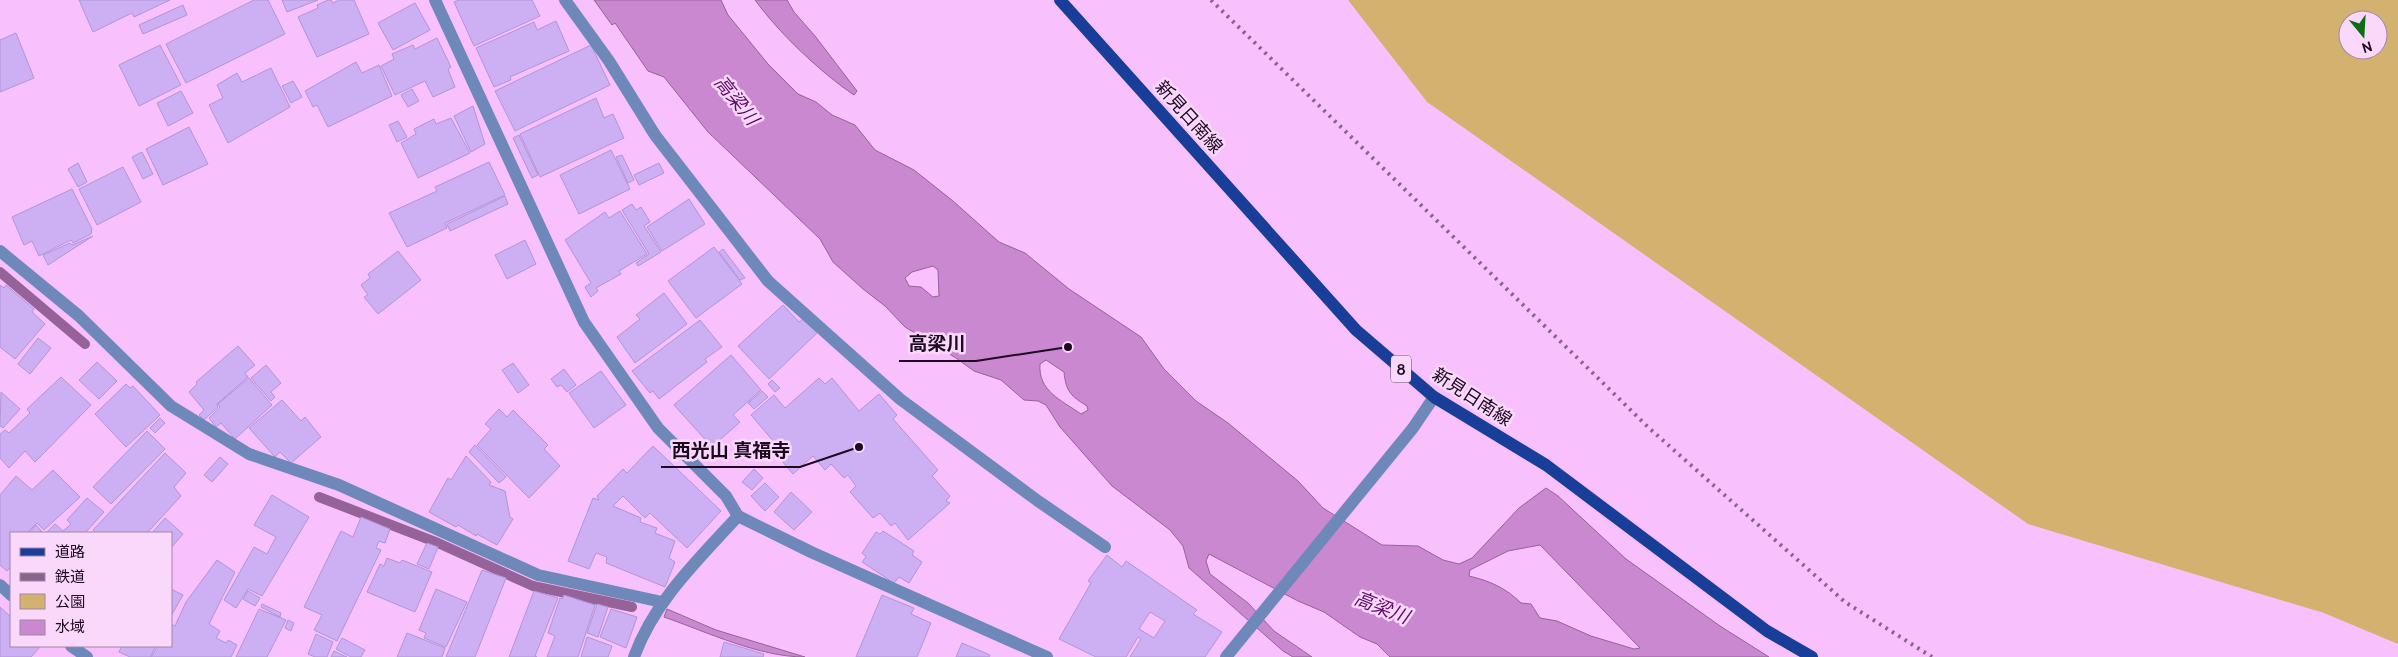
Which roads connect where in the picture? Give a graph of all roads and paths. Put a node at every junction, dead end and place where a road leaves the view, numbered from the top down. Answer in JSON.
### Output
{"nodes":[{"id":1,"x":435,"y":0,"type":"edge"},
{"id":2,"x":565,"y":0,"type":"edge"},
{"id":3,"x":1060,"y":0,"type":"edge"},
{"id":4,"x":0,"y":251,"type":"edge"},
{"id":5,"x":1434,"y":397,"type":"junction"},
{"id":6,"x":738,"y":516,"type":"junction"},
{"id":7,"x":1105,"y":547,"type":"dead end"},
{"id":8,"x":0,"y":585,"type":"edge"},
{"id":9,"x":10,"y":594,"type":"edge"},
{"id":10,"x":662,"y":602,"type":"junction"},
{"id":11,"x":72,"y":647,"type":"edge"},
{"id":12,"x":87,"y":657,"type":"edge"},
{"id":13,"x":634,"y":657,"type":"edge"},
{"id":14,"x":1047,"y":657,"type":"edge"},
{"id":15,"x":1226,"y":657,"type":"edge"},
{"id":16,"x":1812,"y":657,"type":"edge"}],
"edges":[{"from":1,"to":6,"type":"street"},
{"from":2,"to":7,"type":"street"},
{"from":3,"to":5,"type":"main road","name":"新見日南線","number":"8"},
{"from":4,"to":10,"type":"street"},
{"from":5,"to":15,"type":"street"},
{"from":5,"to":16,"type":"main road","name":"新見日南線","number":"8"},
{"from":6,"to":10,"type":"street"},
{"from":6,"to":14,"type":"street"},
{"from":8,"to":9,"type":"street"},
{"from":10,"to":13,"type":"street"},
{"from":11,"to":12,"type":"street"}]}
